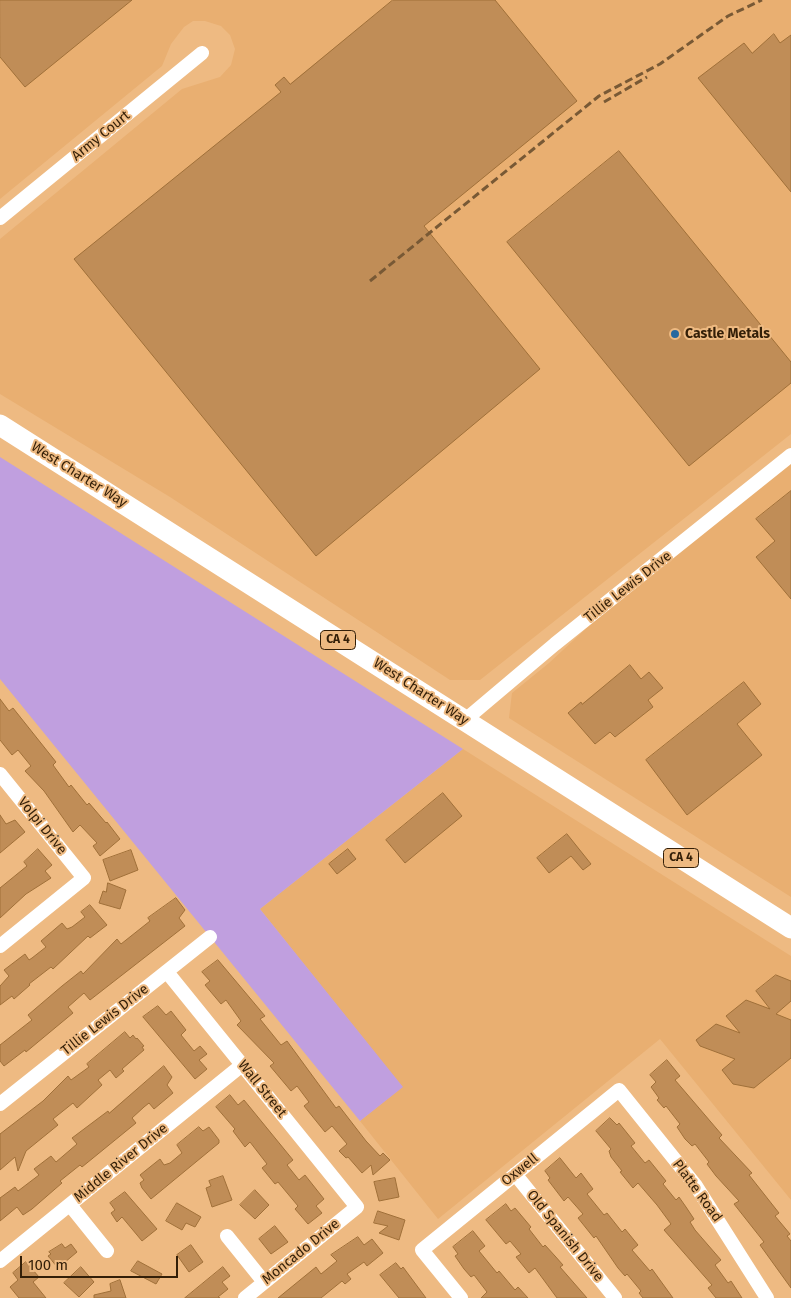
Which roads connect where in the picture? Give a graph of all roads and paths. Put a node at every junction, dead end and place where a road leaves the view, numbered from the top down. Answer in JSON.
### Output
{"nodes":[{"id":1,"x":202,"y":53,"type":"dead end"},
{"id":2,"x":0,"y":218,"type":"edge"},
{"id":3,"x":0,"y":425,"type":"edge"},
{"id":4,"x":791,"y":455,"type":"edge"},
{"id":5,"x":465,"y":720,"type":"junction"},
{"id":6,"x":3,"y":784,"type":"edge"},
{"id":7,"x":791,"y":928,"type":"edge"},
{"id":8,"x":210,"y":937,"type":"dead end"},
{"id":9,"x":0,"y":946,"type":"edge"},
{"id":10,"x":167,"y":972,"type":"junction"},
{"id":11,"x":242,"y":1065,"type":"junction"},
{"id":12,"x":619,"y":1090,"type":"joint"},
{"id":13,"x":3,"y":1096,"type":"edge"},
{"id":14,"x":515,"y":1174,"type":"junction"},
{"id":15,"x":70,"y":1205,"type":"junction"},
{"id":16,"x":357,"y":1207,"type":"joint"},
{"id":17,"x":227,"y":1236,"type":"dead end"},
{"id":18,"x":107,"y":1251,"type":"dead end"},
{"id":19,"x":0,"y":1261,"type":"edge"},
{"id":20,"x":264,"y":1282,"type":"junction"},
{"id":21,"x":245,"y":1298,"type":"edge"},
{"id":22,"x":461,"y":1298,"type":"edge"},
{"id":23,"x":616,"y":1298,"type":"edge"},
{"id":24,"x":767,"y":1298,"type":"edge"}],
"edges":[{"from":1,"to":2,"type":"street","name":"Army Court"},
{"from":3,"to":5,"type":"highway","name":"West Charter Way","number":"CA 4"},
{"from":4,"to":5,"type":"street","name":"Tillie Lewis Drive"},
{"from":5,"to":7,"type":"highway","name":"West Charter Way","number":"CA 4"},
{"from":6,"to":9,"type":"street","name":"Volpi Drive"},
{"from":8,"to":10,"type":"street","name":"Tillie Lewis Drive"},
{"from":10,"to":11,"type":"street","name":"Wall Street"},
{"from":10,"to":13,"type":"street","name":"Tillie Lewis Drive"},
{"from":11,"to":15,"type":"street","name":"Middle River Drive"},
{"from":11,"to":16,"type":"street","name":"Wall Street"},
{"from":12,"to":14,"type":"street","name":"Oxwell"},
{"from":12,"to":24,"type":"street","name":"Platte Road"},
{"from":14,"to":22,"type":"street","name":"Oxwell"},
{"from":14,"to":23,"type":"street","name":"Old Spanish Drive"},
{"from":15,"to":18,"type":"street"},
{"from":15,"to":19,"type":"street","name":"Middle River Drive"},
{"from":16,"to":20,"type":"street","name":"Moncado Drive"},
{"from":17,"to":20,"type":"street"},
{"from":20,"to":21,"type":"street","name":"Moncado Drive"}]}
